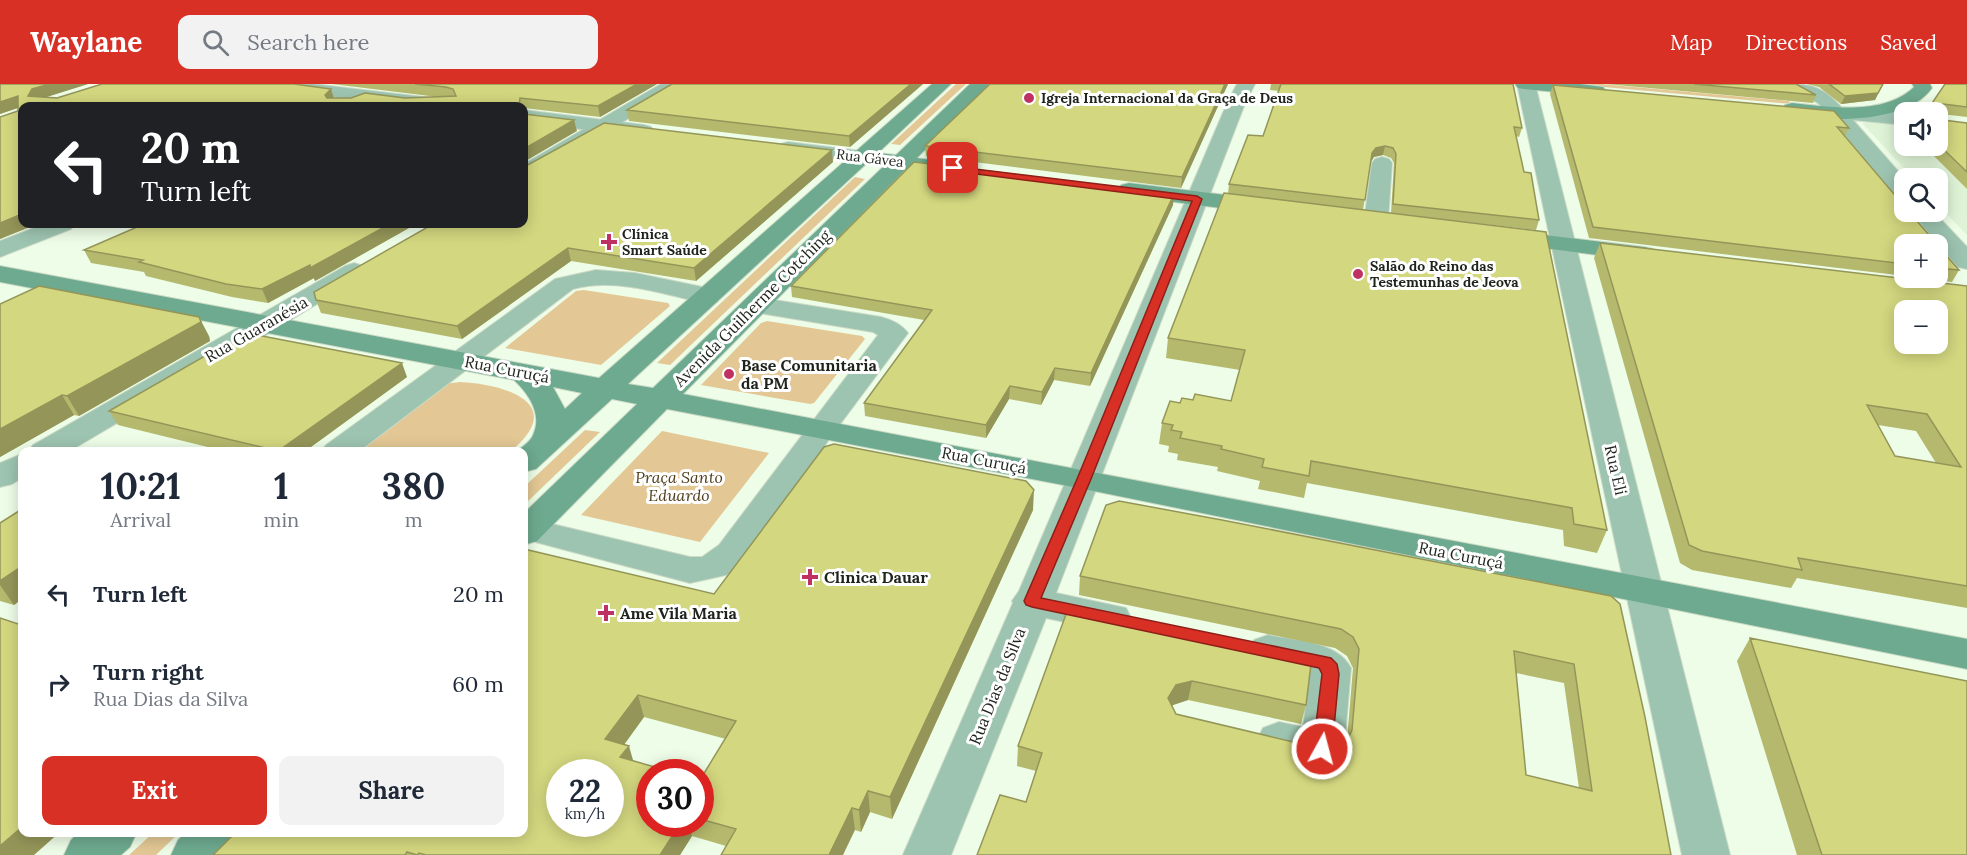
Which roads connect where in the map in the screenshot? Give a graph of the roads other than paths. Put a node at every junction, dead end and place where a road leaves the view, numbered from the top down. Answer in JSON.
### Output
{"nodes":[{"id":1,"x":270,"y":84,"type":"edge"},
{"id":2,"x":674,"y":84,"type":"edge"},
{"id":3,"x":942,"y":84,"type":"edge"},
{"id":4,"x":980,"y":84,"type":"edge"},
{"id":5,"x":1246,"y":84,"type":"edge"},
{"id":6,"x":1525,"y":84,"type":"edge"},
{"id":7,"x":1921,"y":84,"type":"edge"},
{"id":8,"x":1899,"y":87,"type":"dead end"},
{"id":9,"x":1614,"y":92,"type":"edge"},
{"id":10,"x":1788,"y":94,"type":"edge"},
{"id":11,"x":365,"y":96,"type":"junction"},
{"id":12,"x":350,"y":102,"type":"edge"},
{"id":13,"x":415,"y":102,"type":"edge"},
{"id":14,"x":1830,"y":106,"type":"junction"},
{"id":15,"x":528,"y":117,"type":"edge"},
{"id":16,"x":1894,"y":117,"type":"edge"},
{"id":17,"x":603,"y":126,"type":"junction"},
{"id":18,"x":657,"y":133,"type":"edge"},
{"id":19,"x":772,"y":146,"type":"edge"},
{"id":20,"x":861,"y":157,"type":"junction"},
{"id":21,"x":899,"y":162,"type":"junction"},
{"id":22,"x":1382,"y":163,"type":"dead end"},
{"id":23,"x":528,"y":170,"type":"edge"},
{"id":24,"x":976,"y":171,"type":"edge"},
{"id":25,"x":1894,"y":179,"type":"edge"},
{"id":26,"x":1103,"y":187,"type":"edge"},
{"id":27,"x":1197,"y":199,"type":"junction"},
{"id":28,"x":1286,"y":209,"type":"edge"},
{"id":29,"x":1365,"y":219,"type":"joint"},
{"id":30,"x":1931,"y":222,"type":"edge"},
{"id":31,"x":1400,"y":224,"type":"edge"},
{"id":32,"x":53,"y":228,"type":"edge"},
{"id":33,"x":1481,"y":234,"type":"edge"},
{"id":34,"x":1563,"y":244,"type":"junction"},
{"id":35,"x":0,"y":250,"type":"edge"},
{"id":36,"x":1662,"y":256,"type":"edge"},
{"id":37,"x":374,"y":260,"type":"edge"},
{"id":38,"x":1967,"y":262,"type":"edge"},
{"id":39,"x":0,"y":274,"type":"edge"},
{"id":40,"x":708,"y":296,"type":"junction"},
{"id":41,"x":756,"y":305,"type":"junction"},
{"id":42,"x":266,"y":322,"type":"junction"},
{"id":43,"x":461,"y":360,"type":"junction"},
{"id":44,"x":521,"y":371,"type":"junction"},
{"id":45,"x":606,"y":388,"type":"junction"},
{"id":46,"x":661,"y":398,"type":"junction"},
{"id":47,"x":821,"y":429,"type":"junction"},
{"id":48,"x":548,"y":440,"type":"junction"},
{"id":49,"x":53,"y":447,"type":"edge"},
{"id":50,"x":344,"y":447,"type":"edge"},
{"id":51,"x":528,"y":458,"type":"edge"},
{"id":52,"x":18,"y":466,"type":"edge"},
{"id":53,"x":0,"y":477,"type":"edge"},
{"id":54,"x":1084,"y":479,"type":"junction"},
{"id":55,"x":528,"y":529,"type":"edge"},
{"id":56,"x":528,"y":531,"type":"edge"},
{"id":57,"x":1645,"y":592,"type":"junction"},
{"id":58,"x":1032,"y":601,"type":"junction"},
{"id":59,"x":1149,"y":625,"type":"edge"},
{"id":60,"x":1229,"y":642,"type":"edge"},
{"id":61,"x":1967,"y":654,"type":"edge"},
{"id":62,"x":1243,"y":732,"type":"edge"},
{"id":63,"x":108,"y":837,"type":"edge"},
{"id":64,"x":213,"y":837,"type":"edge"},
{"id":65,"x":88,"y":855,"type":"edge"},
{"id":66,"x":195,"y":855,"type":"edge"},
{"id":67,"x":927,"y":855,"type":"edge"},
{"id":68,"x":1706,"y":855,"type":"edge"}],
"edges":[{"from":1,"to":11,"type":"street"},
{"from":2,"to":17,"type":"street"},
{"from":3,"to":20,"type":"main road","name":"Avenida Guilherme Cotching"},
{"from":4,"to":21,"type":"main road","name":"Avenida Guilherme Cotching"},
{"from":5,"to":27,"type":"street","name":"Rua Dias da Silva"},
{"from":6,"to":9,"type":"main road"},
{"from":6,"to":34,"type":"street","name":"Rua Eli"},
{"from":7,"to":14,"type":"main road"},
{"from":8,"to":14,"type":"main road"},
{"from":10,"to":14,"type":"main road"},
{"from":10,"to":14,"type":"street"},
{"from":11,"to":12,"type":"street"},
{"from":11,"to":13,"type":"street"},
{"from":14,"to":16,"type":"street"},
{"from":14,"to":25,"type":"street"},
{"from":15,"to":17,"type":"street"},
{"from":17,"to":18,"type":"street"},
{"from":17,"to":23,"type":"street"},
{"from":19,"to":20,"type":"street","name":"Rua Gávea"},
{"from":20,"to":21,"type":"main road","name":"Rua Gávea"},
{"from":20,"to":40,"type":"main road","name":"Avenida Guilherme Cotching"},
{"from":21,"to":24,"type":"main road","name":"Rua Gávea"},
{"from":21,"to":41,"type":"main road","name":"Avenida Guilherme Cotching"},
{"from":22,"to":29,"type":"street"},
{"from":26,"to":27,"type":"main road"},
{"from":27,"to":28,"type":"main road"},
{"from":27,"to":54,"type":"street","name":"Rua Dias da Silva"},
{"from":29,"to":31,"type":"main road"},
{"from":30,"to":38,"type":"street"},
{"from":32,"to":35,"type":"street"},
{"from":33,"to":34,"type":"main road"},
{"from":34,"to":36,"type":"main road"},
{"from":34,"to":57,"type":"street","name":"Rua Eli"},
{"from":37,"to":42,"type":"street","name":"Rua Guaranésia"},
{"from":39,"to":42,"type":"main road","name":"Rua Curuçá"},
{"from":40,"to":43,"type":"street"},
{"from":40,"to":45,"type":"main road","name":"Avenida Guilherme Cotching"},
{"from":41,"to":46,"type":"main road","name":"Avenida Guilherme Cotching"},
{"from":41,"to":47,"type":"street"},
{"from":42,"to":43,"type":"main road","name":"Rua Curuçá"},
{"from":42,"to":49,"type":"street","name":"Rua Guaranésia"},
{"from":43,"to":44,"type":"main road","name":"Rua Curuçá"},
{"from":43,"to":50,"type":"street"},
{"from":44,"to":45,"type":"main road","name":"Rua Curuçá"},
{"from":44,"to":48,"type":"main road"},
{"from":45,"to":46,"type":"main road","name":"Rua Curuçá"},
{"from":45,"to":48,"type":"main road","name":"Avenida Guilherme Cotching"},
{"from":46,"to":47,"type":"main road","name":"Rua Curuçá"},
{"from":46,"to":55,"type":"main road","name":"Avenida Guilherme Cotching"},
{"from":47,"to":54,"type":"main road","name":"Rua Curuçá"},
{"from":47,"to":56,"type":"street"},
{"from":48,"to":51,"type":"main road","name":"Avenida Guilherme Cotching"},
{"from":52,"to":53,"type":"street"},
{"from":54,"to":57,"type":"main road","name":"Rua Curuçá"},
{"from":54,"to":58,"type":"street","name":"Rua Dias da Silva"},
{"from":57,"to":61,"type":"main road","name":"Rua Curuçá"},
{"from":57,"to":68,"type":"street","name":"Rua Eli"},
{"from":58,"to":59,"type":"street"},
{"from":58,"to":67,"type":"street","name":"Rua Dias da Silva"},
{"from":60,"to":62,"type":"street"},
{"from":63,"to":65,"type":"main road"},
{"from":64,"to":66,"type":"main road"}]}
